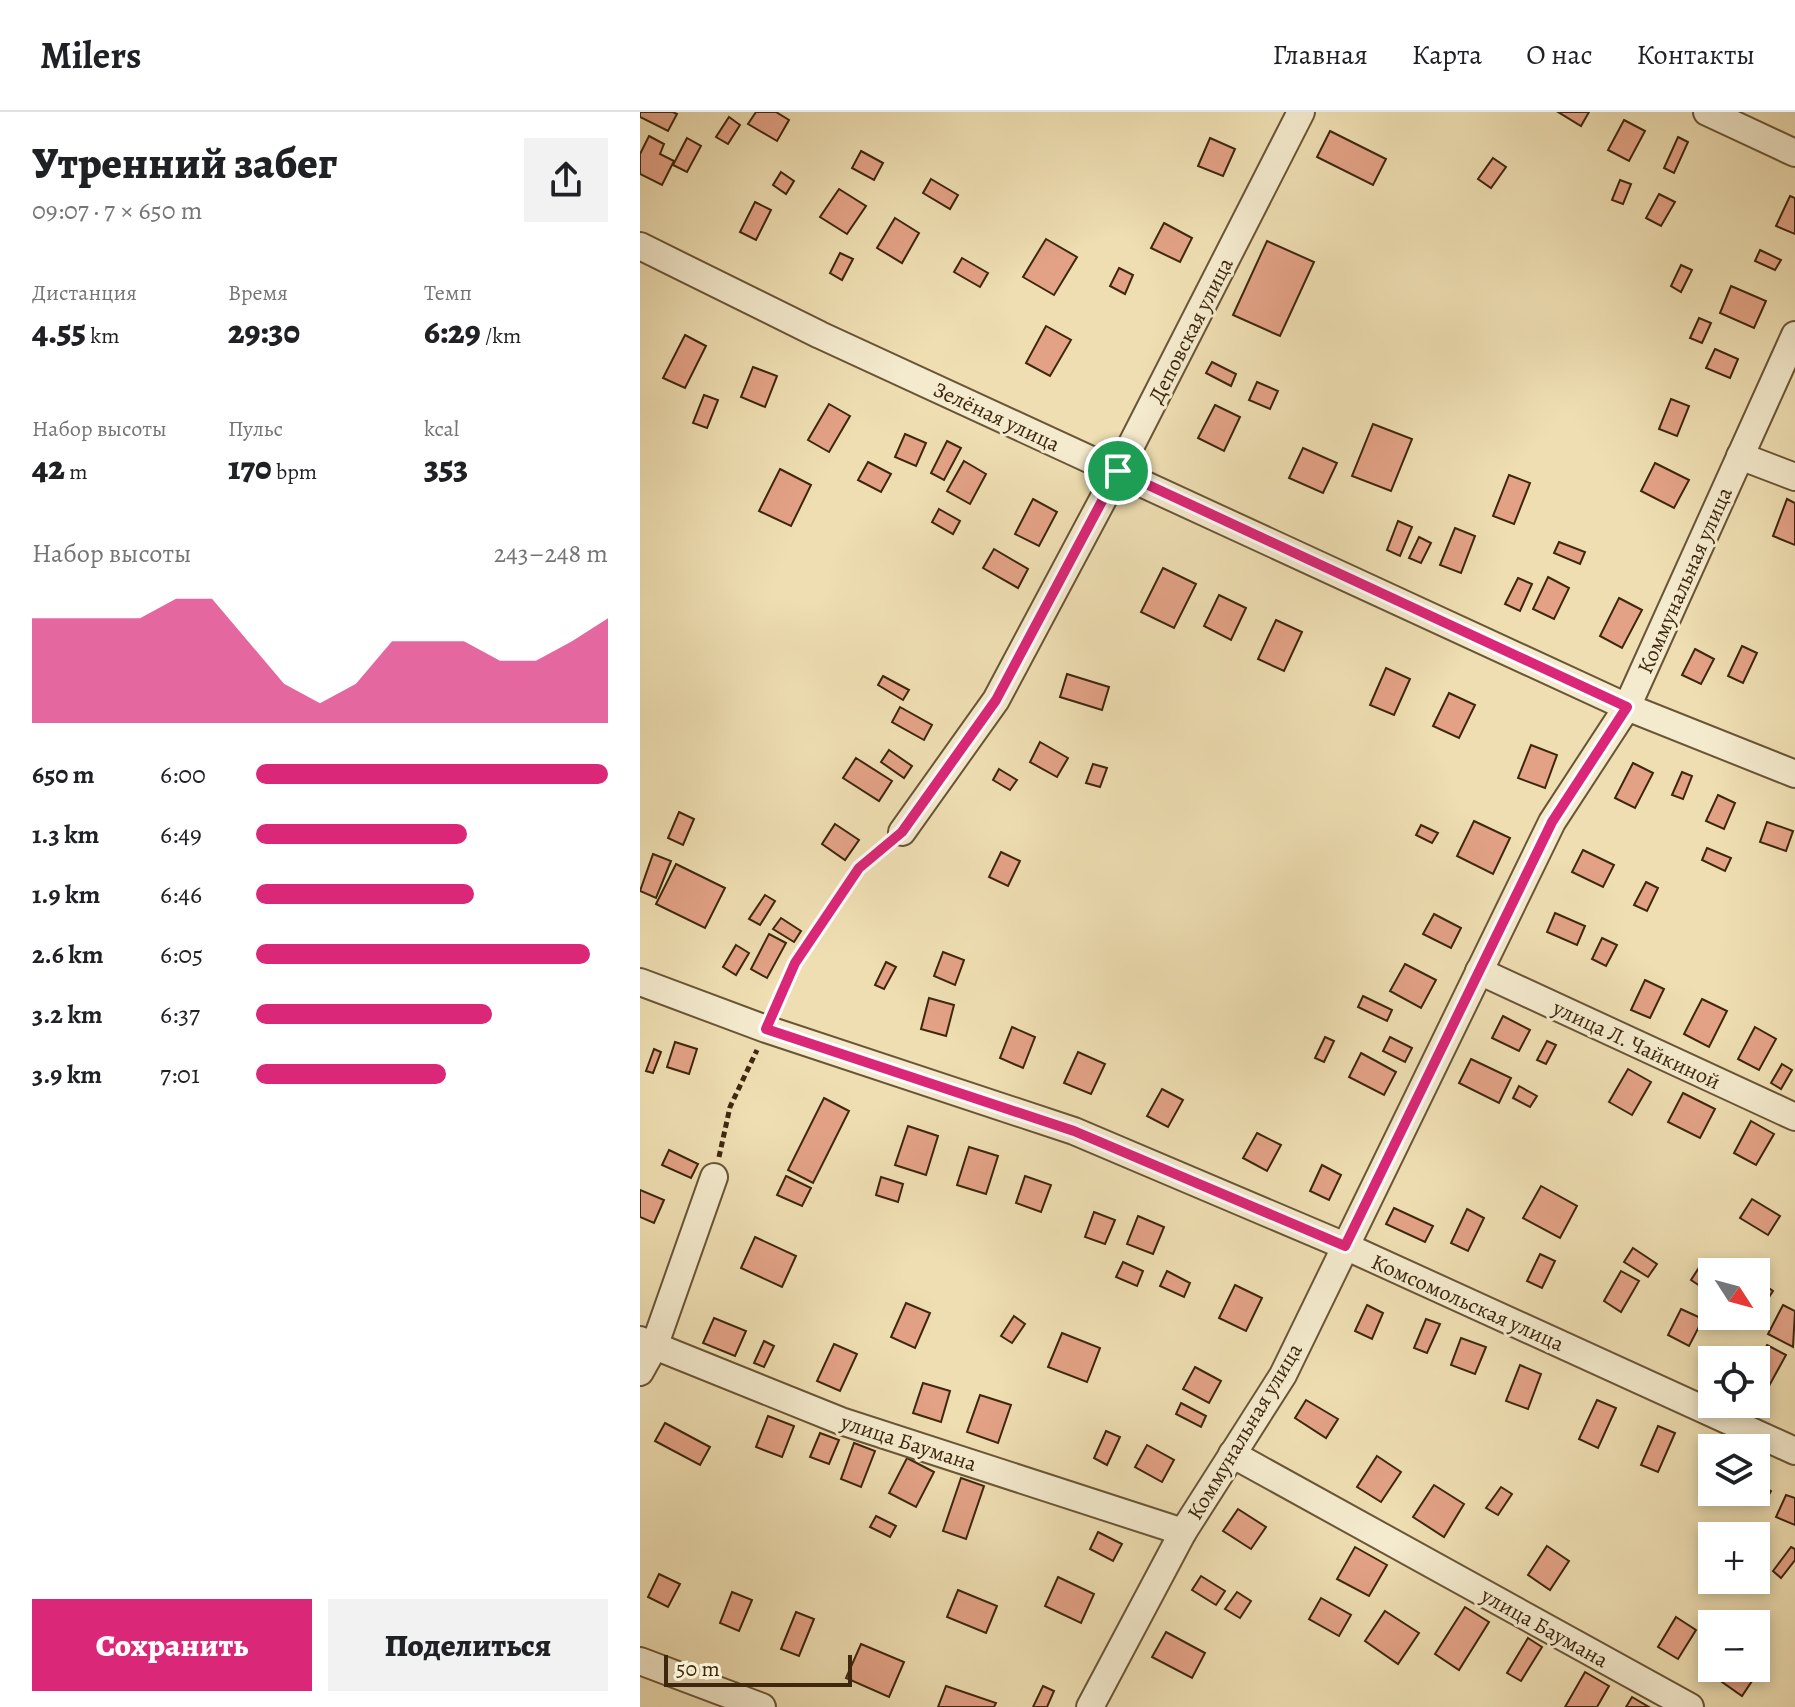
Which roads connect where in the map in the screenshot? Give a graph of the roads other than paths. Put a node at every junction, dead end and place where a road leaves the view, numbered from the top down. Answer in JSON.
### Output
{"nodes":[{"id":1,"x":1301,"y":112,"type":"edge"},
{"id":2,"x":1707,"y":112,"type":"edge"},
{"id":3,"x":1795,"y":153,"type":"edge"},
{"id":4,"x":640,"y":246,"type":"edge"},
{"id":5,"x":1795,"y":335,"type":"edge"},
{"id":6,"x":1740,"y":456,"type":"junction"},
{"id":7,"x":1118,"y":471,"type":"junction"},
{"id":8,"x":1795,"y":477,"type":"edge"},
{"id":9,"x":1627,"y":707,"type":"junction"},
{"id":10,"x":1795,"y":774,"type":"edge"},
{"id":11,"x":902,"y":832,"type":"road end"},
{"id":12,"x":1479,"y":971,"type":"junction"},
{"id":13,"x":640,"y":982,"type":"edge"},
{"id":14,"x":1795,"y":1117,"type":"edge"},
{"id":15,"x":714,"y":1177,"type":"road end"},
{"id":16,"x":1345,"y":1246,"type":"junction"},
{"id":17,"x":647,"y":1344,"type":"edge"},
{"id":18,"x":640,"y":1372,"type":"edge"},
{"id":19,"x":1795,"y":1451,"type":"edge"},
{"id":20,"x":1232,"y":1454,"type":"junction"},
{"id":21,"x":1183,"y":1532,"type":"junction"},
{"id":22,"x":640,"y":1661,"type":"edge"},
{"id":23,"x":762,"y":1707,"type":"edge"},
{"id":24,"x":1090,"y":1707,"type":"edge"},
{"id":25,"x":1690,"y":1707,"type":"edge"}],
"edges":[{"from":1,"to":7,"type":"street","name":"Деповская улица"},
{"from":2,"to":3,"type":"street"},
{"from":4,"to":7,"type":"street","name":"Зелёная улица"},
{"from":5,"to":6,"type":"street","name":"Коммунальная улица"},
{"from":6,"to":8,"type":"street"},
{"from":6,"to":9,"type":"street","name":"Коммунальная улица"},
{"from":7,"to":9,"type":"street","name":"Зелёная улица"},
{"from":7,"to":11,"type":"street","name":"Деповская улица"},
{"from":9,"to":10,"type":"street","name":"Зелёная улица"},
{"from":9,"to":12,"type":"street","name":"Коммунальная улица"},
{"from":12,"to":14,"type":"street","name":"улица Л. Чайкиной"},
{"from":12,"to":16,"type":"street","name":"Коммунальная улица"},
{"from":13,"to":16,"type":"street","name":"Комсомольская улица"},
{"from":15,"to":17,"type":"street"},
{"from":16,"to":19,"type":"street","name":"Комсомольская улица"},
{"from":16,"to":20,"type":"street","name":"Коммунальная улица"},
{"from":17,"to":18,"type":"street"},
{"from":17,"to":21,"type":"street","name":"улица Баумана"},
{"from":20,"to":21,"type":"street","name":"Коммунальная улица"},
{"from":20,"to":25,"type":"street","name":"улица Баумана"},
{"from":21,"to":24,"type":"street","name":"Коммунальная улица"},
{"from":22,"to":23,"type":"street"}]}
